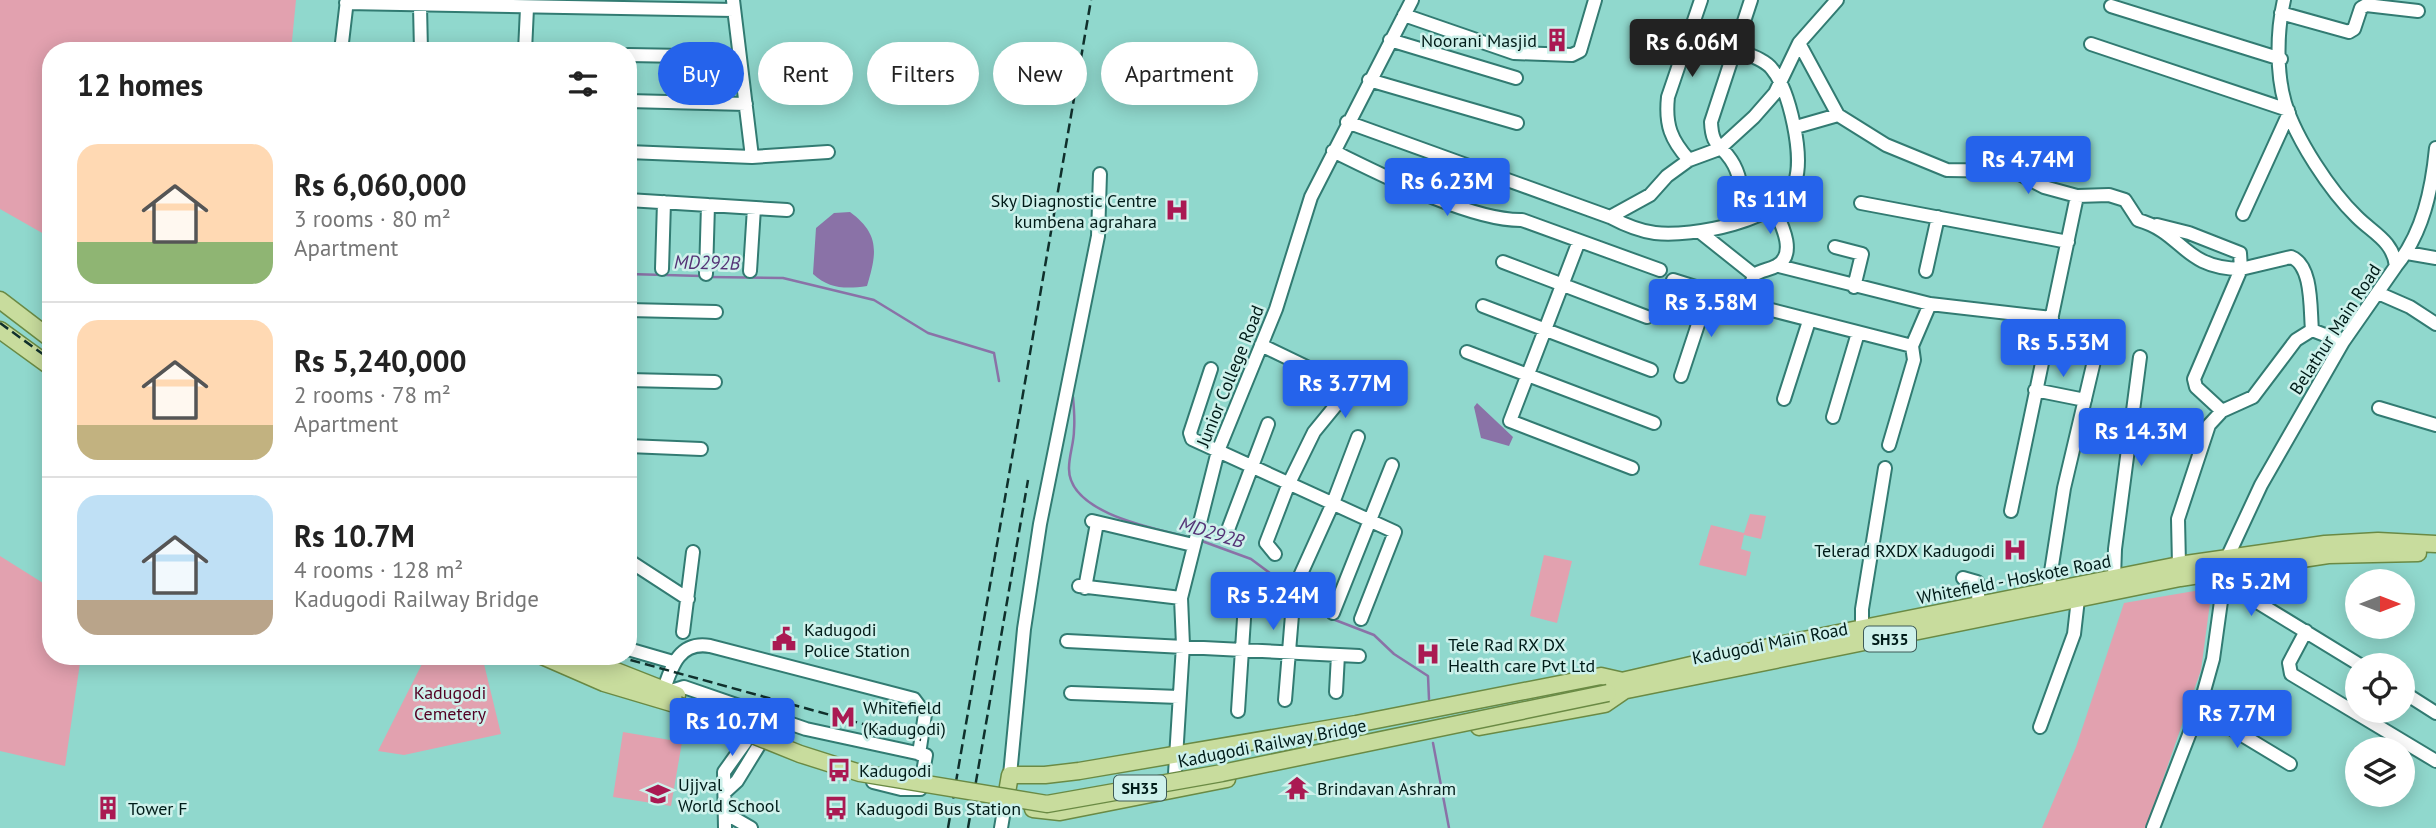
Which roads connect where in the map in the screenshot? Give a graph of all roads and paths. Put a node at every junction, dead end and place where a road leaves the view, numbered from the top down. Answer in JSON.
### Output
{"nodes":[{"id":1,"x":1412,"y":0,"type":"edge"},
{"id":2,"x":1595,"y":0,"type":"edge"},
{"id":3,"x":1701,"y":0,"type":"edge"},
{"id":4,"x":1751,"y":0,"type":"edge"},
{"id":5,"x":1837,"y":0,"type":"edge"},
{"id":6,"x":346,"y":1,"type":"edge"},
{"id":7,"x":733,"y":5,"type":"edge"},
{"id":8,"x":420,"y":6,"type":"junction"},
{"id":9,"x":2111,"y":6,"type":"dead end"},
{"id":10,"x":2283,"y":7,"type":"edge"},
{"id":11,"x":527,"y":8,"type":"junction"},
{"id":12,"x":2418,"y":10,"type":"dead end"},
{"id":13,"x":1404,"y":15,"type":"junction"},
{"id":14,"x":1391,"y":40,"type":"junction"},
{"id":15,"x":342,"y":42,"type":"edge"},
{"id":16,"x":421,"y":42,"type":"edge"},
{"id":17,"x":525,"y":42,"type":"edge"},
{"id":18,"x":738,"y":42,"type":"edge"},
{"id":19,"x":1799,"y":43,"type":"junction"},
{"id":20,"x":2091,"y":44,"type":"dead end"},
{"id":21,"x":1735,"y":50,"type":"junction"},
{"id":22,"x":637,"y":55,"type":"edge"},
{"id":23,"x":658,"y":56,"type":"edge"},
{"id":24,"x":2281,"y":59,"type":"junction"},
{"id":25,"x":1516,"y":78,"type":"dead end"},
{"id":26,"x":1369,"y":80,"type":"junction"},
{"id":27,"x":1780,"y":84,"type":"junction"},
{"id":28,"x":744,"y":88,"type":"edge"},
{"id":29,"x":637,"y":101,"type":"edge"},
{"id":30,"x":746,"y":104,"type":"junction"},
{"id":31,"x":2289,"y":112,"type":"junction"},
{"id":32,"x":1838,"y":115,"type":"junction"},
{"id":33,"x":1347,"y":122,"type":"junction"},
{"id":34,"x":1517,"y":123,"type":"dead end"},
{"id":35,"x":1796,"y":127,"type":"junction"},
{"id":36,"x":1719,"y":143,"type":"junction"},
{"id":37,"x":2436,"y":148,"type":"edge"},
{"id":38,"x":1333,"y":151,"type":"junction"},
{"id":39,"x":637,"y":152,"type":"edge"},
{"id":40,"x":828,"y":152,"type":"dead end"},
{"id":41,"x":751,"y":157,"type":"junction"},
{"id":42,"x":1689,"y":160,"type":"junction"},
{"id":43,"x":2435,"y":163,"type":"edge"},
{"id":44,"x":1100,"y":174,"type":"dead end"},
{"id":45,"x":2077,"y":196,"type":"junction"},
{"id":46,"x":637,"y":200,"type":"edge"},
{"id":47,"x":664,"y":202,"type":"junction"},
{"id":48,"x":1861,"y":203,"type":"dead end"},
{"id":49,"x":708,"y":205,"type":"junction"},
{"id":50,"x":754,"y":208,"type":"junction"},
{"id":51,"x":787,"y":210,"type":"dead end"},
{"id":52,"x":1768,"y":210,"type":"junction"},
{"id":53,"x":2243,"y":214,"type":"dead end"},
{"id":54,"x":1610,"y":217,"type":"junction"},
{"id":55,"x":1938,"y":217,"type":"junction"},
{"id":56,"x":2156,"y":225,"type":"junction"},
{"id":57,"x":1700,"y":232,"type":"junction"},
{"id":58,"x":1579,"y":241,"type":"junction"},
{"id":59,"x":2068,"y":242,"type":"junction"},
{"id":60,"x":1835,"y":247,"type":"dead end"},
{"id":61,"x":2407,"y":253,"type":"junction"},
{"id":62,"x":2436,"y":258,"type":"edge"},
{"id":63,"x":1503,"y":262,"type":"dead end"},
{"id":64,"x":1779,"y":266,"type":"junction"},
{"id":65,"x":2396,"y":266,"type":"junction"},
{"id":66,"x":662,"y":269,"type":"dead end"},
{"id":67,"x":2241,"y":269,"type":"junction"},
{"id":68,"x":1660,"y":270,"type":"dead end"},
{"id":69,"x":750,"y":271,"type":"dead end"},
{"id":70,"x":1926,"y":271,"type":"dead end"},
{"id":71,"x":706,"y":274,"type":"dead end"},
{"id":72,"x":1754,"y":275,"type":"junction"},
{"id":73,"x":1673,"y":280,"type":"dead end"},
{"id":74,"x":1562,"y":285,"type":"junction"},
{"id":75,"x":1854,"y":287,"type":"junction"},
{"id":76,"x":1709,"y":291,"type":"junction"},
{"id":77,"x":2378,"y":293,"type":"junction"},
{"id":78,"x":0,"y":300,"type":"edge"},
{"id":79,"x":1745,"y":303,"type":"junction"},
{"id":80,"x":1930,"y":304,"type":"junction"},
{"id":81,"x":1483,"y":306,"type":"dead end"},
{"id":82,"x":637,"y":310,"type":"edge"},
{"id":83,"x":716,"y":312,"type":"dead end"},
{"id":84,"x":1647,"y":317,"type":"dead end"},
{"id":85,"x":2052,"y":318,"type":"junction"},
{"id":86,"x":1809,"y":321,"type":"junction"},
{"id":87,"x":2436,"y":324,"type":"edge"},
{"id":88,"x":0,"y":330,"type":"edge"},
{"id":89,"x":1545,"y":330,"type":"junction"},
{"id":90,"x":2312,"y":330,"type":"junction"},
{"id":91,"x":42,"y":332,"type":"edge"},
{"id":92,"x":1858,"y":332,"type":"junction"},
{"id":93,"x":2343,"y":342,"type":"junction"},
{"id":94,"x":1261,"y":345,"type":"junction"},
{"id":95,"x":1912,"y":346,"type":"junction"},
{"id":96,"x":1467,"y":352,"type":"dead end"},
{"id":97,"x":2140,"y":357,"type":"dead end"},
{"id":98,"x":42,"y":360,"type":"edge"},
{"id":99,"x":2094,"y":361,"type":"dead end"},
{"id":100,"x":1211,"y":369,"type":"dead end"},
{"id":101,"x":1651,"y":370,"type":"dead end"},
{"id":102,"x":1528,"y":375,"type":"junction"},
{"id":103,"x":1681,"y":376,"type":"dead end"},
{"id":104,"x":637,"y":380,"type":"edge"},
{"id":105,"x":715,"y":382,"type":"dead end"},
{"id":106,"x":2035,"y":390,"type":"junction"},
{"id":107,"x":1784,"y":399,"type":"dead end"},
{"id":108,"x":2085,"y":400,"type":"junction"},
{"id":109,"x":2379,"y":408,"type":"dead end"},
{"id":110,"x":2222,"y":411,"type":"junction"},
{"id":111,"x":1833,"y":417,"type":"dead end"},
{"id":112,"x":1654,"y":423,"type":"dead end"},
{"id":113,"x":1268,"y":424,"type":"dead end"},
{"id":114,"x":2436,"y":425,"type":"edge"},
{"id":115,"x":1358,"y":437,"type":"dead end"},
{"id":116,"x":1889,"y":445,"type":"dead end"},
{"id":117,"x":637,"y":446,"type":"edge"},
{"id":118,"x":701,"y":449,"type":"dead end"},
{"id":119,"x":1218,"y":451,"type":"junction"},
{"id":120,"x":1392,"y":465,"type":"dead end"},
{"id":121,"x":1252,"y":466,"type":"junction"},
{"id":122,"x":1632,"y":468,"type":"dead end"},
{"id":123,"x":1885,"y":468,"type":"dead end"},
{"id":124,"x":1289,"y":483,"type":"junction"},
{"id":125,"x":1333,"y":503,"type":"junction"},
{"id":126,"x":2011,"y":511,"type":"dead end"},
{"id":127,"x":1371,"y":520,"type":"junction"},
{"id":128,"x":1226,"y":535,"type":"dead end"},
{"id":129,"x":2436,"y":544,"type":"edge"},
{"id":130,"x":1193,"y":545,"type":"junction"},
{"id":131,"x":693,"y":552,"type":"dead end"},
{"id":132,"x":1275,"y":554,"type":"dead end"},
{"id":133,"x":2179,"y":565,"type":"junction"},
{"id":134,"x":637,"y":566,"type":"edge"},
{"id":135,"x":2229,"y":566,"type":"junction"},
{"id":136,"x":1300,"y":576,"type":"dead end"},
{"id":137,"x":1963,"y":578,"type":"dead end"},
{"id":138,"x":2114,"y":578,"type":"junction"},
{"id":139,"x":1246,"y":588,"type":"dead end"},
{"id":140,"x":2048,"y":591,"type":"junction"},
{"id":141,"x":1181,"y":598,"type":"junction"},
{"id":142,"x":688,"y":599,"type":"junction"},
{"id":143,"x":2078,"y":599,"type":"junction"},
{"id":144,"x":1979,"y":605,"type":"junction"},
{"id":145,"x":1333,"y":613,"type":"dead end"},
{"id":146,"x":1292,"y":615,"type":"dead end"},
{"id":147,"x":1361,"y":619,"type":"dead end"},
{"id":148,"x":2306,"y":631,"type":"junction"},
{"id":149,"x":683,"y":632,"type":"dead end"},
{"id":150,"x":1862,"y":636,"type":"junction"},
{"id":151,"x":1067,"y":641,"type":"dead end"},
{"id":152,"x":1183,"y":645,"type":"junction"},
{"id":153,"x":1240,"y":649,"type":"junction"},
{"id":154,"x":637,"y":652,"type":"edge"},
{"id":155,"x":1288,"y":652,"type":"junction"},
{"id":156,"x":1338,"y":654,"type":"junction"},
{"id":157,"x":1359,"y":656,"type":"dead end"},
{"id":158,"x":2345,"y":656,"type":"edge"},
{"id":159,"x":673,"y":662,"type":"junction"},
{"id":160,"x":563,"y":665,"type":"edge"},
{"id":161,"x":599,"y":665,"type":"edge"},
{"id":162,"x":1615,"y":688,"type":"junction"},
{"id":163,"x":1336,"y":692,"type":"dead end"},
{"id":164,"x":1071,"y":693,"type":"dead end"},
{"id":165,"x":670,"y":696,"type":"junction"},
{"id":166,"x":1179,"y":697,"type":"junction"},
{"id":167,"x":1284,"y":700,"type":"dead end"},
{"id":168,"x":2415,"y":700,"type":"edge"},
{"id":169,"x":2199,"y":709,"type":"junction"},
{"id":170,"x":1238,"y":711,"type":"dead end"},
{"id":171,"x":2436,"y":713,"type":"edge"},
{"id":172,"x":2040,"y":727,"type":"dead end"},
{"id":173,"x":755,"y":740,"type":"junction"},
{"id":174,"x":919,"y":754,"type":"junction"},
{"id":175,"x":1176,"y":754,"type":"junction"},
{"id":176,"x":2436,"y":761,"type":"edge"},
{"id":177,"x":2290,"y":764,"type":"dead end"},
{"id":178,"x":1010,"y":775,"type":"junction"},
{"id":179,"x":1174,"y":791,"type":"junction"},
{"id":180,"x":1005,"y":804,"type":"junction"},
{"id":181,"x":725,"y":813,"type":"junction"},
{"id":182,"x":725,"y":828,"type":"edge"},
{"id":183,"x":751,"y":828,"type":"edge"},
{"id":184,"x":1001,"y":828,"type":"edge"},
{"id":185,"x":2153,"y":828,"type":"edge"}],
"edges":[{"from":1,"to":13,"type":"street","name":"Junior College Road"},
{"from":2,"to":13,"type":"street"},
{"from":3,"to":42,"type":"street"},
{"from":4,"to":21,"type":"street"},
{"from":5,"to":19,"type":"street"},
{"from":6,"to":8,"type":"street"},
{"from":6,"to":15,"type":"street"},
{"from":7,"to":11,"type":"street"},
{"from":7,"to":18,"type":"street"},
{"from":8,"to":11,"type":"street"},
{"from":8,"to":16,"type":"street"},
{"from":9,"to":24,"type":"street"},
{"from":10,"to":12,"type":"street"},
{"from":10,"to":24,"type":"street","name":"Belathur Main Road"},
{"from":11,"to":17,"type":"street"},
{"from":13,"to":14,"type":"street","name":"Junior College Road"},
{"from":14,"to":25,"type":"street"},
{"from":14,"to":26,"type":"street","name":"Junior College Road"},
{"from":19,"to":27,"type":"street"},
{"from":19,"to":32,"type":"street"},
{"from":20,"to":31,"type":"street"},
{"from":21,"to":27,"type":"street"},
{"from":21,"to":36,"type":"street"},
{"from":22,"to":23,"type":"street"},
{"from":24,"to":31,"type":"street","name":"Belathur Main Road"},
{"from":26,"to":33,"type":"street","name":"Junior College Road"},
{"from":26,"to":34,"type":"street"},
{"from":27,"to":35,"type":"street"},
{"from":27,"to":36,"type":"street"},
{"from":28,"to":30,"type":"street"},
{"from":29,"to":30,"type":"street"},
{"from":30,"to":41,"type":"street"},
{"from":31,"to":53,"type":"street"},
{"from":31,"to":65,"type":"street","name":"Belathur Main Road"},
{"from":32,"to":35,"type":"street"},
{"from":32,"to":45,"type":"street"},
{"from":33,"to":38,"type":"street","name":"Junior College Road"},
{"from":33,"to":54,"type":"street"},
{"from":35,"to":52,"type":"street"},
{"from":36,"to":42,"type":"street"},
{"from":36,"to":52,"type":"street"},
{"from":37,"to":43,"type":"street"},
{"from":38,"to":58,"type":"street"},
{"from":38,"to":94,"type":"street","name":"Junior College Road"},
{"from":39,"to":41,"type":"street"},
{"from":40,"to":41,"type":"street"},
{"from":42,"to":54,"type":"street"},
{"from":43,"to":61,"type":"street"},
{"from":44,"to":178,"type":"street"},
{"from":45,"to":56,"type":"street"},
{"from":45,"to":59,"type":"street"},
{"from":46,"to":47,"type":"street"},
{"from":47,"to":49,"type":"street"},
{"from":47,"to":66,"type":"street"},
{"from":48,"to":55,"type":"street"},
{"from":49,"to":50,"type":"street"},
{"from":49,"to":71,"type":"street"},
{"from":50,"to":51,"type":"street"},
{"from":50,"to":69,"type":"street"},
{"from":52,"to":57,"type":"street"},
{"from":52,"to":64,"type":"street"},
{"from":54,"to":57,"type":"street"},
{"from":55,"to":59,"type":"street"},
{"from":55,"to":70,"type":"street"},
{"from":56,"to":67,"type":"street"},
{"from":56,"to":67,"type":"street"},
{"from":57,"to":72,"type":"street"},
{"from":58,"to":68,"type":"street"},
{"from":58,"to":74,"type":"street"},
{"from":59,"to":85,"type":"street"},
{"from":60,"to":75,"type":"street"},
{"from":61,"to":62,"type":"street"},
{"from":61,"to":65,"type":"street"},
{"from":63,"to":74,"type":"street"},
{"from":64,"to":72,"type":"street"},
{"from":64,"to":75,"type":"street"},
{"from":65,"to":77,"type":"street","name":"Belathur Main Road"},
{"from":67,"to":90,"type":"street"},
{"from":67,"to":110,"type":"street"},
{"from":72,"to":79,"type":"street"},
{"from":73,"to":76,"type":"street"},
{"from":74,"to":84,"type":"street"},
{"from":74,"to":89,"type":"street"},
{"from":75,"to":80,"type":"street"},
{"from":76,"to":79,"type":"street"},
{"from":76,"to":103,"type":"street"},
{"from":77,"to":87,"type":"street"},
{"from":77,"to":93,"type":"street","name":"Belathur Main Road"},
{"from":78,"to":91,"type":"main road"},
{"from":79,"to":86,"type":"street"},
{"from":80,"to":85,"type":"street"},
{"from":80,"to":95,"type":"street"},
{"from":81,"to":89,"type":"street"},
{"from":82,"to":83,"type":"street"},
{"from":85,"to":106,"type":"street"},
{"from":86,"to":92,"type":"street"},
{"from":86,"to":107,"type":"street"},
{"from":88,"to":98,"type":"main road"},
{"from":89,"to":101,"type":"street"},
{"from":89,"to":102,"type":"street"},
{"from":90,"to":93,"type":"street"},
{"from":90,"to":110,"type":"street"},
{"from":92,"to":95,"type":"street"},
{"from":92,"to":111,"type":"street"},
{"from":93,"to":135,"type":"street","name":"Belathur Main Road"},
{"from":94,"to":119,"type":"street","name":"Junior College Road"},
{"from":94,"to":124,"type":"street"},
{"from":95,"to":116,"type":"street"},
{"from":96,"to":102,"type":"street"},
{"from":97,"to":138,"type":"street"},
{"from":99,"to":108,"type":"street"},
{"from":100,"to":119,"type":"street"},
{"from":102,"to":112,"type":"street"},
{"from":102,"to":122,"type":"street"},
{"from":104,"to":105,"type":"street"},
{"from":106,"to":108,"type":"street"},
{"from":106,"to":126,"type":"street"},
{"from":108,"to":140,"type":"street"},
{"from":109,"to":114,"type":"street"},
{"from":110,"to":133,"type":"street"},
{"from":113,"to":121,"type":"street"},
{"from":115,"to":125,"type":"street"},
{"from":117,"to":118,"type":"street"},
{"from":119,"to":121,"type":"street"},
{"from":119,"to":130,"type":"street","name":"Junior College Road"},
{"from":120,"to":127,"type":"street"},
{"from":121,"to":124,"type":"street"},
{"from":121,"to":128,"type":"street"},
{"from":123,"to":150,"type":"street"},
{"from":124,"to":125,"type":"street"},
{"from":124,"to":132,"type":"street"},
{"from":125,"to":127,"type":"street"},
{"from":125,"to":136,"type":"street"},
{"from":127,"to":145,"type":"street"},
{"from":127,"to":147,"type":"street"},
{"from":129,"to":135,"type":"main road","name":"Kadugodi Main Road","number":"SH35"},
{"from":130,"to":141,"type":"street","name":"Junior College Road"},
{"from":130,"to":141,"type":"street"},
{"from":131,"to":142,"type":"street"},
{"from":133,"to":135,"type":"main road","name":"Whitefield - Hoskote Road","number":"SH35"},
{"from":133,"to":138,"type":"main road","name":"Whitefield - Hoskote Road","number":"SH35"},
{"from":134,"to":142,"type":"street"},
{"from":135,"to":143,"type":"main road","name":"Kadugodi Main Road","number":"SH35"},
{"from":135,"to":148,"type":"street"},
{"from":135,"to":169,"type":"street","name":"Belathur Main Road"},
{"from":137,"to":144,"type":"street"},
{"from":138,"to":140,"type":"main road","name":"Whitefield - Hoskote Road","number":"SH35"},
{"from":139,"to":153,"type":"street"},
{"from":140,"to":144,"type":"main road","name":"Whitefield - Hoskote Road","number":"SH35"},
{"from":141,"to":152,"type":"street","name":"Junior College Road"},
{"from":142,"to":149,"type":"street"},
{"from":143,"to":150,"type":"main road","name":"Kadugodi Main Road","number":"SH35"},
{"from":143,"to":172,"type":"street"},
{"from":144,"to":150,"type":"main road","name":"Whitefield - Hoskote Road","number":"SH35"},
{"from":146,"to":155,"type":"street"},
{"from":148,"to":158,"type":"street"},
{"from":148,"to":176,"type":"street"},
{"from":150,"to":162,"type":"main road","name":"Kadugodi Main Road","number":"SH35"},
{"from":151,"to":152,"type":"street"},
{"from":152,"to":153,"type":"street"},
{"from":152,"to":166,"type":"street","name":"Junior College Road"},
{"from":153,"to":155,"type":"street"},
{"from":153,"to":170,"type":"street"},
{"from":154,"to":159,"type":"street"},
{"from":155,"to":156,"type":"street"},
{"from":155,"to":167,"type":"street"},
{"from":156,"to":157,"type":"street"},
{"from":156,"to":163,"type":"street"},
{"from":159,"to":165,"type":"street"},
{"from":159,"to":174,"type":"street"},
{"from":160,"to":165,"type":"main road","number":"SH35"},
{"from":161,"to":165,"type":"main road","number":"SH35"},
{"from":162,"to":165,"type":"main road","name":"Kadugodi Railway Bridge","number":"SH35","bridge":true},
{"from":162,"to":175,"type":"main road"},
{"from":162,"to":179,"type":"main road"},
{"from":164,"to":166,"type":"street"},
{"from":165,"to":173,"type":"street"},
{"from":165,"to":174,"type":"street"},
{"from":166,"to":175,"type":"street","name":"Junior College Road"},
{"from":168,"to":171,"type":"street"},
{"from":169,"to":177,"type":"street"},
{"from":169,"to":185,"type":"street","name":"Belathur Main Road"},
{"from":173,"to":174,"type":"street"},
{"from":173,"to":181,"type":"street"},
{"from":175,"to":178,"type":"main road"},
{"from":175,"to":179,"type":"street","name":"Junior College Road"},
{"from":178,"to":180,"type":"main road"},
{"from":179,"to":180,"type":"main road"},
{"from":180,"to":184,"type":"street"},
{"from":181,"to":182,"type":"street"},
{"from":181,"to":183,"type":"street"}]}
